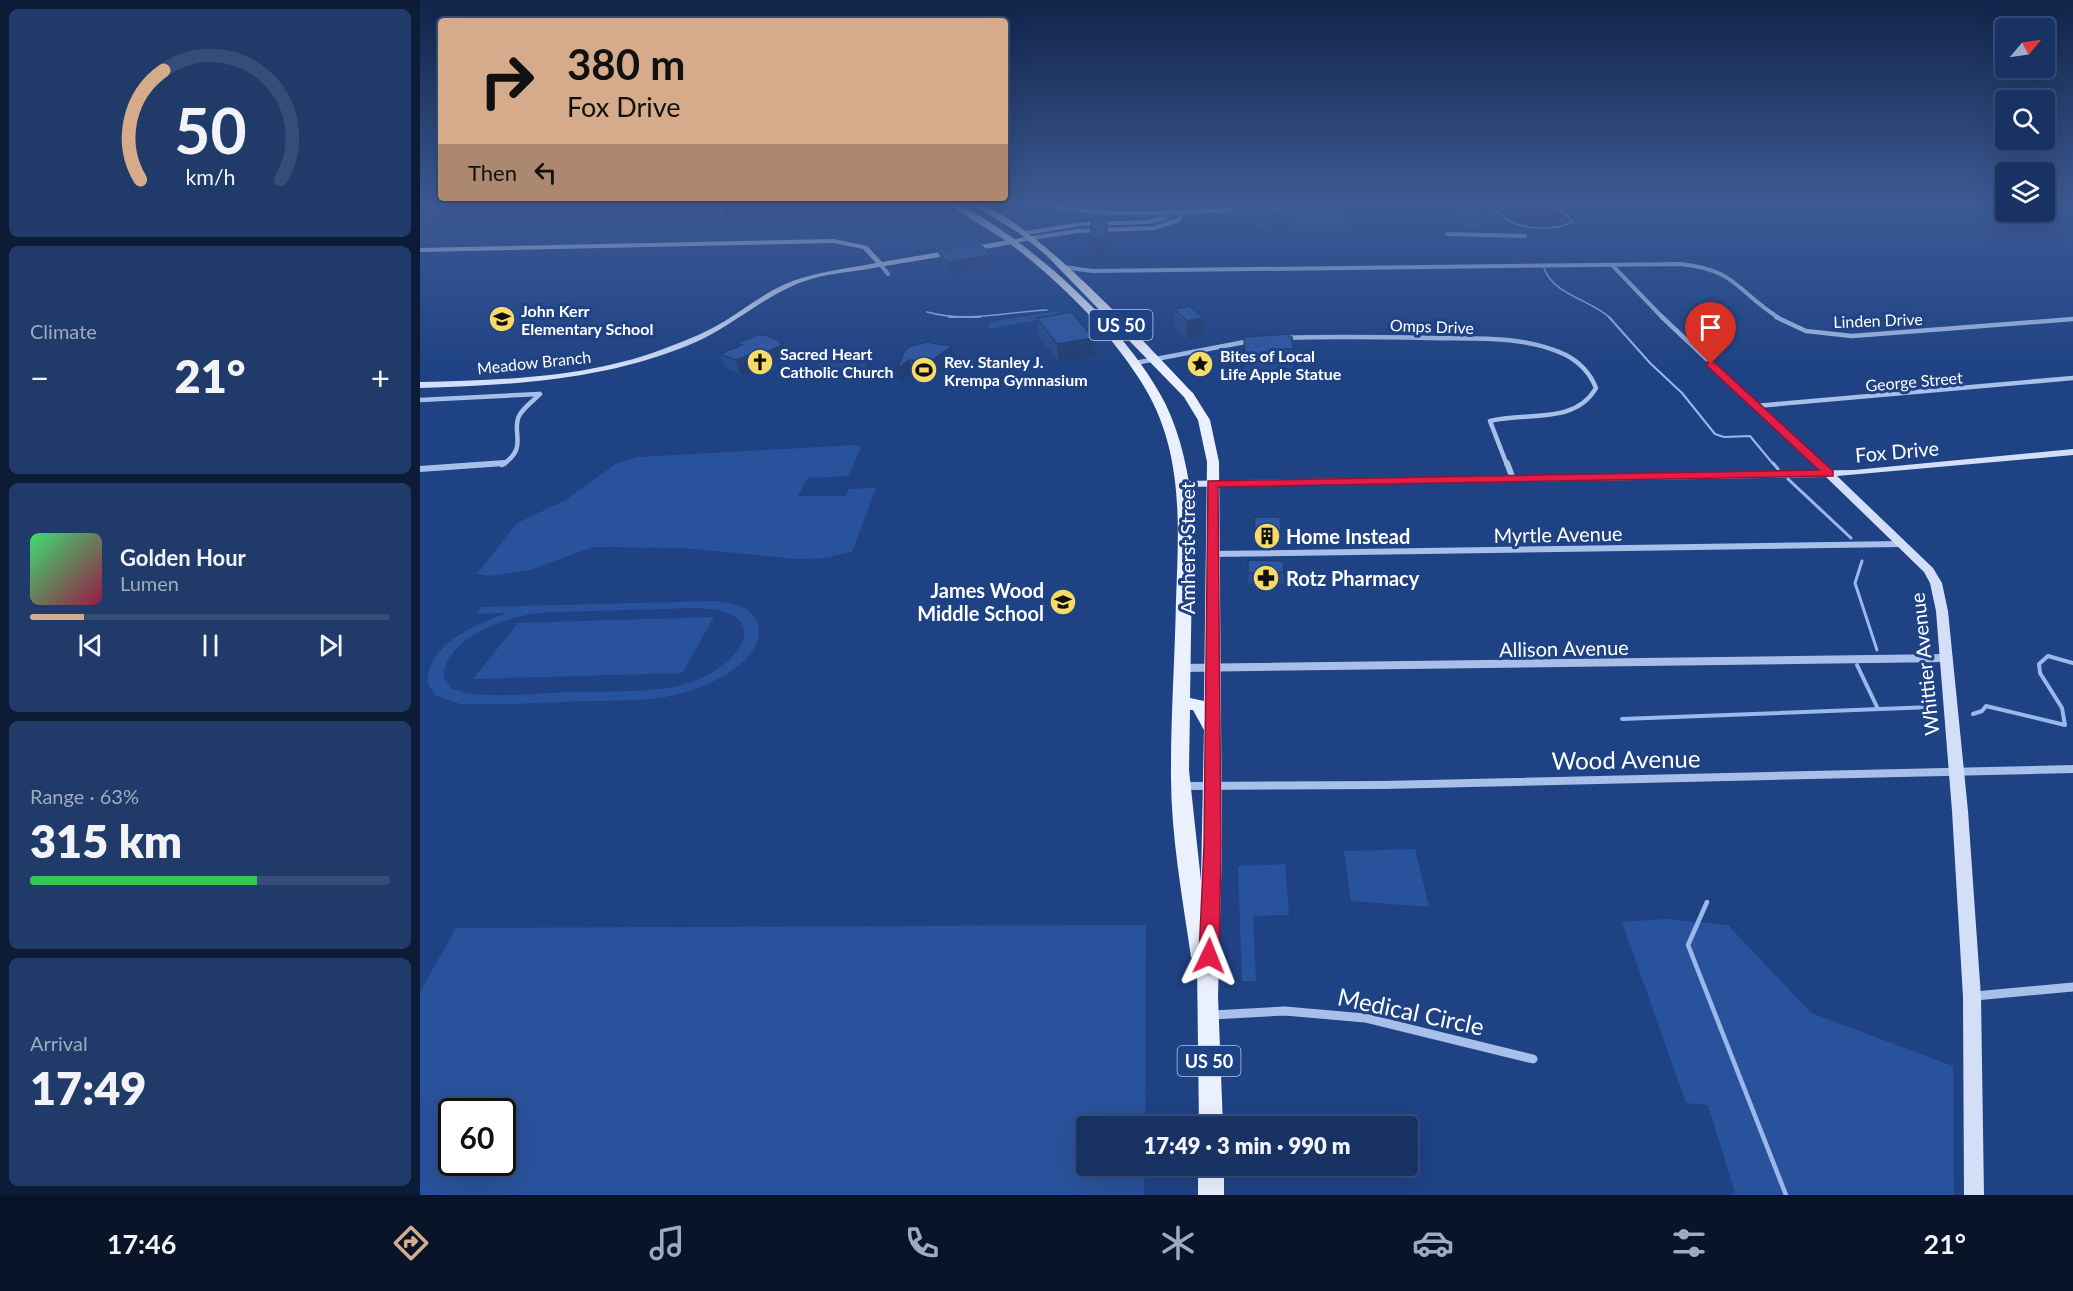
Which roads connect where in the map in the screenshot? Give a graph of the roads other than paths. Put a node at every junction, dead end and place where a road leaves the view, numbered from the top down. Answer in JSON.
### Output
{"nodes":[{"id":1,"x":876,"y":259,"type":"edge"},
{"id":2,"x":898,"y":259,"type":"edge"},
{"id":3,"x":1035,"y":259,"type":"edge"},
{"id":4,"x":1054,"y":259,"type":"edge"},
{"id":5,"x":879,"y":262,"type":"junction"},
{"id":6,"x":1040,"y":263,"type":"junction"},
{"id":7,"x":1612,"y":264,"type":"junction"},
{"id":8,"x":1092,"y":271,"type":"junction"},
{"id":9,"x":1070,"y":273,"type":"junction"},
{"id":10,"x":888,"y":274,"type":"dead end"},
{"id":11,"x":1052,"y":274,"type":"junction"},
{"id":12,"x":2073,"y":319,"type":"edge"},
{"id":13,"x":1279,"y":338,"type":"edge"},
{"id":14,"x":1257,"y":340,"type":"edge"},
{"id":15,"x":1155,"y":360,"type":"junction"},
{"id":16,"x":1135,"y":363,"type":"junction"},
{"id":17,"x":2073,"y":378,"type":"edge"},
{"id":18,"x":420,"y":379,"type":"edge"},
{"id":19,"x":420,"y":385,"type":"edge"},
{"id":20,"x":427,"y":399,"type":"junction"},
{"id":21,"x":420,"y":400,"type":"edge"},
{"id":22,"x":420,"y":406,"type":"edge"},
{"id":23,"x":1756,"y":406,"type":"junction"},
{"id":24,"x":2073,"y":452,"type":"edge"},
{"id":25,"x":420,"y":469,"type":"edge"},
{"id":26,"x":1829,"y":474,"type":"junction"},
{"id":27,"x":1513,"y":479,"type":"junction"},
{"id":28,"x":1213,"y":483,"type":"junction"},
{"id":29,"x":1184,"y":484,"type":"junction"},
{"id":30,"x":1186,"y":524,"type":"junction"},
{"id":31,"x":1904,"y":544,"type":"junction"},
{"id":32,"x":1212,"y":554,"type":"junction"},
{"id":33,"x":1946,"y":658,"type":"junction"},
{"id":34,"x":1182,"y":668,"type":"junction"},
{"id":35,"x":1212,"y":668,"type":"junction"},
{"id":36,"x":1181,"y":702,"type":"junction"},
{"id":37,"x":1212,"y":735,"type":"junction"},
{"id":38,"x":2073,"y":769,"type":"edge"},
{"id":39,"x":1956,"y":773,"type":"junction"},
{"id":40,"x":1212,"y":785,"type":"junction"},
{"id":41,"x":1181,"y":786,"type":"junction"},
{"id":42,"x":2073,"y":987,"type":"edge"},
{"id":43,"x":1972,"y":997,"type":"junction"},
{"id":44,"x":1208,"y":1006,"type":"junction"},
{"id":45,"x":1533,"y":1059,"type":"dead end"},
{"id":46,"x":1211,"y":1116,"type":"edge"},
{"id":47,"x":1211,"y":1176,"type":"edge"},
{"id":48,"x":1211,"y":1195,"type":"edge"},
{"id":49,"x":1974,"y":1195,"type":"edge"}],
"edges":[{"from":1,"to":5,"type":"main road"},
{"from":2,"to":5,"type":"main road"},
{"from":3,"to":6,"type":"main road","name":"Amherst Street","number":"US 50"},
{"from":4,"to":9,"type":"main road","name":"Amherst Street","number":"US 50"},
{"from":5,"to":10,"type":"street"},
{"from":5,"to":18,"type":"main road","name":"Meadow Branch"},
{"from":5,"to":19,"type":"main road","name":"Meadow Branch"},
{"from":6,"to":9,"type":"main road"},
{"from":6,"to":11,"type":"main road","name":"Amherst Street","number":"US 50"},
{"from":7,"to":8,"type":"street","name":"Linden Drive"},
{"from":7,"to":12,"type":"street","name":"Linden Drive"},
{"from":7,"to":23,"type":"street","name":"Whittier Avenue"},
{"from":8,"to":9,"type":"street","name":"Linden Drive"},
{"from":8,"to":9,"type":"street","name":"Linden Drive"},
{"from":9,"to":11,"type":"main road"},
{"from":9,"to":15,"type":"main road","name":"Amherst Street","number":"US 50"},
{"from":11,"to":16,"type":"main road","name":"Amherst Street","number":"US 50"},
{"from":13,"to":27,"type":"street","name":"Omps Drive"},
{"from":14,"to":15,"type":"street"},
{"from":15,"to":16,"type":"street"},
{"from":15,"to":28,"type":"main road","name":"Amherst Street","number":"US 50"},
{"from":16,"to":29,"type":"main road","name":"Amherst Street","number":"US 50"},
{"from":17,"to":23,"type":"street","name":"George Street"},
{"from":20,"to":21,"type":"street"},
{"from":20,"to":22,"type":"street"},
{"from":20,"to":25,"type":"street"},
{"from":23,"to":26,"type":"street","name":"Whittier Avenue"},
{"from":24,"to":26,"type":"main road","name":"Fox Drive"},
{"from":26,"to":27,"type":"main road","name":"Fox Drive"},
{"from":26,"to":31,"type":"main road","name":"Whittier Avenue"},
{"from":27,"to":28,"type":"main road","name":"Fox Drive"},
{"from":28,"to":29,"type":"main road","name":"Fox Drive"},
{"from":28,"to":32,"type":"main road","name":"Amherst Street","number":"US 50"},
{"from":29,"to":30,"type":"main road","name":"Amherst Street","number":"US 50"},
{"from":30,"to":32,"type":"main road"},
{"from":30,"to":34,"type":"main road","name":"Amherst Street","number":"US 50"},
{"from":31,"to":32,"type":"street","name":"Myrtle Avenue"},
{"from":31,"to":33,"type":"main road","name":"Whittier Avenue"},
{"from":32,"to":35,"type":"main road","name":"Amherst Street","number":"US 50"},
{"from":33,"to":35,"type":"street","name":"Allison Avenue"},
{"from":33,"to":39,"type":"main road","name":"Whittier Avenue"},
{"from":34,"to":35,"type":"street","name":"Allison Avenue"},
{"from":34,"to":36,"type":"main road","name":"Amherst Street","number":"US 50"},
{"from":35,"to":37,"type":"main road","name":"Amherst Street","number":"US 50"},
{"from":36,"to":37,"type":"main road"},
{"from":36,"to":41,"type":"main road","name":"Amherst Street","number":"US 50"},
{"from":37,"to":40,"type":"main road","name":"Amherst Street","number":"US 50"},
{"from":38,"to":39,"type":"street","name":"Wood Avenue"},
{"from":39,"to":40,"type":"street","name":"Wood Avenue"},
{"from":39,"to":43,"type":"main road","name":"Whittier Avenue"},
{"from":40,"to":41,"type":"street","name":"Wood Avenue"},
{"from":40,"to":44,"type":"main road","name":"Amherst Street","number":"US 50"},
{"from":41,"to":44,"type":"main road","name":"Amherst Street","number":"US 50"},
{"from":42,"to":43,"type":"street"},
{"from":43,"to":49,"type":"main road","name":"Whittier Avenue"},
{"from":44,"to":45,"type":"street","name":"Medical Circle"},
{"from":44,"to":46,"type":"main road","name":"Amherst Street","number":"US 50"},
{"from":47,"to":48,"type":"main road"}]}
